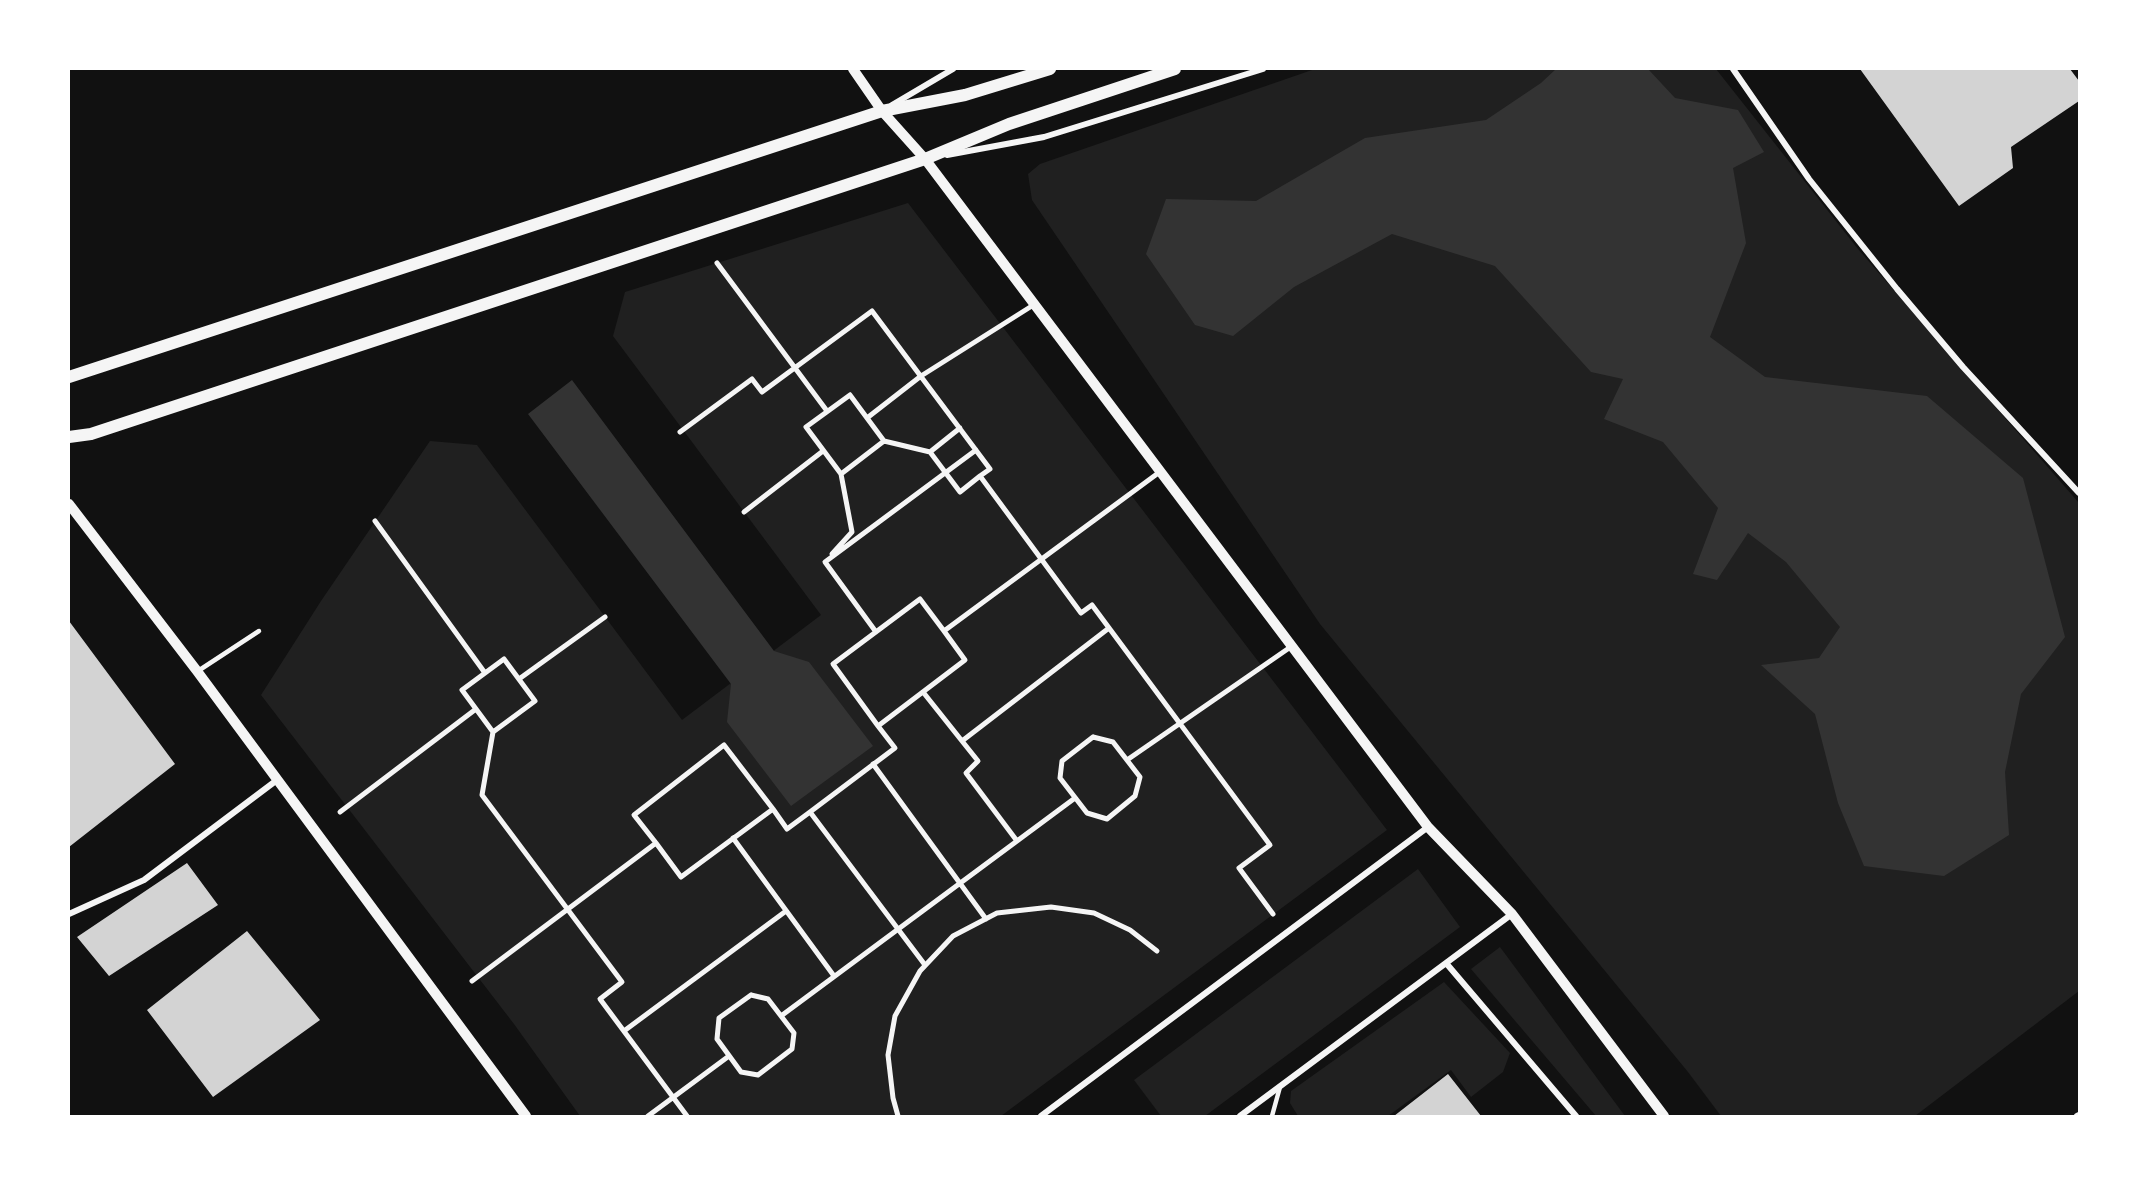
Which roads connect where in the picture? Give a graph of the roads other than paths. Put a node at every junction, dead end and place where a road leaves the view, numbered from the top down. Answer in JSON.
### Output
{"nodes":[{"id":1,"x":853,"y":69,"type":"edge"},
{"id":2,"x":953,"y":69,"type":"edge"},
{"id":3,"x":1050,"y":69,"type":"edge"},
{"id":4,"x":1175,"y":69,"type":"edge"},
{"id":5,"x":1263,"y":69,"type":"edge"},
{"id":6,"x":1732,"y":69,"type":"edge"},
{"id":7,"x":882,"y":111,"type":"junction"},
{"id":8,"x":925,"y":159,"type":"junction"},
{"id":9,"x":717,"y":263,"type":"dead end"},
{"id":10,"x":1035,"y":304,"type":"junction"},
{"id":11,"x":795,"y":368,"type":"junction"},
{"id":12,"x":921,"y":376,"type":"junction"},
{"id":13,"x":70,"y":377,"type":"edge"},
{"id":14,"x":827,"y":411,"type":"junction"},
{"id":15,"x":867,"y":418,"type":"junction"},
{"id":16,"x":960,"y":428,"type":"junction"},
{"id":17,"x":680,"y":432,"type":"dead end"},
{"id":18,"x":69,"y":438,"type":"edge"},
{"id":19,"x":884,"y":441,"type":"junction"},
{"id":20,"x":976,"y":450,"type":"junction"},
{"id":21,"x":823,"y":451,"type":"junction"},
{"id":22,"x":930,"y":452,"type":"junction"},
{"id":23,"x":1161,"y":471,"type":"junction"},
{"id":24,"x":945,"y":472,"type":"junction"},
{"id":25,"x":841,"y":474,"type":"junction"},
{"id":26,"x":980,"y":476,"type":"junction"},
{"id":27,"x":2079,"y":493,"type":"edge"},
{"id":28,"x":69,"y":504,"type":"edge"},
{"id":29,"x":744,"y":512,"type":"dead end"},
{"id":30,"x":375,"y":522,"type":"dead end"},
{"id":31,"x":1042,"y":559,"type":"junction"},
{"id":32,"x":825,"y":562,"type":"junction"},
{"id":33,"x":605,"y":616,"type":"dead end"},
{"id":34,"x":1109,"y":628,"type":"junction"},
{"id":35,"x":259,"y":631,"type":"dead end"},
{"id":36,"x":944,"y":631,"type":"junction"},
{"id":37,"x":876,"y":632,"type":"junction"},
{"id":38,"x":1292,"y":646,"type":"junction"},
{"id":39,"x":197,"y":671,"type":"junction"},
{"id":40,"x":485,"y":672,"type":"junction"},
{"id":41,"x":519,"y":679,"type":"junction"},
{"id":42,"x":923,"y":692,"type":"junction"},
{"id":43,"x":476,"y":709,"type":"junction"},
{"id":44,"x":1180,"y":723,"type":"junction"},
{"id":45,"x":878,"y":726,"type":"junction"},
{"id":46,"x":493,"y":732,"type":"junction"},
{"id":47,"x":963,"y":741,"type":"junction"},
{"id":48,"x":1127,"y":760,"type":"junction"},
{"id":49,"x":873,"y":764,"type":"junction"},
{"id":50,"x":277,"y":780,"type":"junction"},
{"id":51,"x":1075,"y":798,"type":"junction"},
{"id":52,"x":773,"y":809,"type":"junction"},
{"id":53,"x":340,"y":812,"type":"dead end"},
{"id":54,"x":810,"y":812,"type":"junction"},
{"id":55,"x":1428,"y":827,"type":"junction"},
{"id":56,"x":733,"y":838,"type":"junction"},
{"id":57,"x":1017,"y":842,"type":"junction"},
{"id":58,"x":656,"y":843,"type":"junction"},
{"id":59,"x":960,"y":884,"type":"junction"},
{"id":60,"x":568,"y":910,"type":"junction"},
{"id":61,"x":786,"y":911,"type":"junction"},
{"id":62,"x":69,"y":914,"type":"edge"},
{"id":63,"x":1273,"y":914,"type":"dead end"},
{"id":64,"x":1512,"y":914,"type":"junction"},
{"id":65,"x":986,"y":919,"type":"junction"},
{"id":66,"x":897,"y":930,"type":"junction"},
{"id":67,"x":1157,"y":951,"type":"dead end"},
{"id":68,"x":1446,"y":963,"type":"junction"},
{"id":69,"x":925,"y":965,"type":"junction"},
{"id":70,"x":834,"y":976,"type":"junction"},
{"id":71,"x":472,"y":981,"type":"dead end"},
{"id":72,"x":781,"y":1016,"type":"junction"},
{"id":73,"x":624,"y":1031,"type":"junction"},
{"id":74,"x":729,"y":1056,"type":"junction"},
{"id":75,"x":1280,"y":1086,"type":"junction"},
{"id":76,"x":673,"y":1097,"type":"junction"},
{"id":77,"x":526,"y":1116,"type":"edge"},
{"id":78,"x":648,"y":1116,"type":"edge"},
{"id":79,"x":687,"y":1116,"type":"edge"},
{"id":80,"x":898,"y":1116,"type":"edge"},
{"id":81,"x":1041,"y":1116,"type":"edge"},
{"id":82,"x":1240,"y":1116,"type":"edge"},
{"id":83,"x":1272,"y":1116,"type":"edge"},
{"id":84,"x":1576,"y":1116,"type":"edge"},
{"id":85,"x":1664,"y":1116,"type":"edge"}],
"edges":[{"from":1,"to":7,"type":"street"},
{"from":2,"to":7,"type":"street"},
{"from":3,"to":7,"type":"main road"},
{"from":4,"to":8,"type":"main road"},
{"from":5,"to":8,"type":"street"},
{"from":6,"to":27,"type":"street"},
{"from":7,"to":8,"type":"street"},
{"from":7,"to":13,"type":"main road"},
{"from":8,"to":10,"type":"street"},
{"from":8,"to":18,"type":"main road"},
{"from":9,"to":11,"type":"street"},
{"from":10,"to":12,"type":"street"},
{"from":10,"to":23,"type":"street"},
{"from":11,"to":12,"type":"street"},
{"from":11,"to":14,"type":"street"},
{"from":11,"to":17,"type":"street"},
{"from":12,"to":15,"type":"street"},
{"from":12,"to":16,"type":"street"},
{"from":14,"to":15,"type":"street"},
{"from":14,"to":21,"type":"street"},
{"from":15,"to":19,"type":"street"},
{"from":16,"to":20,"type":"street"},
{"from":16,"to":22,"type":"street"},
{"from":19,"to":22,"type":"street"},
{"from":19,"to":25,"type":"street"},
{"from":20,"to":24,"type":"street"},
{"from":20,"to":26,"type":"street"},
{"from":21,"to":25,"type":"street"},
{"from":21,"to":29,"type":"street"},
{"from":22,"to":24,"type":"street"},
{"from":23,"to":31,"type":"street"},
{"from":23,"to":38,"type":"street"},
{"from":24,"to":26,"type":"street"},
{"from":24,"to":32,"type":"street"},
{"from":25,"to":32,"type":"street"},
{"from":26,"to":31,"type":"street"},
{"from":28,"to":39,"type":"street"},
{"from":30,"to":40,"type":"street"},
{"from":31,"to":34,"type":"street"},
{"from":31,"to":36,"type":"street"},
{"from":32,"to":37,"type":"street"},
{"from":33,"to":41,"type":"street"},
{"from":34,"to":44,"type":"street"},
{"from":34,"to":47,"type":"street"},
{"from":35,"to":39,"type":"lane"},
{"from":36,"to":37,"type":"street"},
{"from":36,"to":42,"type":"street"},
{"from":37,"to":45,"type":"street"},
{"from":38,"to":44,"type":"street"},
{"from":38,"to":55,"type":"street"},
{"from":39,"to":50,"type":"street"},
{"from":40,"to":41,"type":"street"},
{"from":40,"to":43,"type":"street"},
{"from":41,"to":46,"type":"street"},
{"from":42,"to":45,"type":"street"},
{"from":42,"to":47,"type":"street"},
{"from":43,"to":46,"type":"street"},
{"from":43,"to":53,"type":"street"},
{"from":44,"to":48,"type":"street"},
{"from":44,"to":63,"type":"street"},
{"from":45,"to":49,"type":"street"},
{"from":46,"to":60,"type":"street"},
{"from":47,"to":57,"type":"street"},
{"from":48,"to":51,"type":"street"},
{"from":48,"to":51,"type":"street"},
{"from":49,"to":54,"type":"street"},
{"from":49,"to":59,"type":"street"},
{"from":50,"to":62,"type":"street"},
{"from":50,"to":77,"type":"street"},
{"from":51,"to":57,"type":"street"},
{"from":52,"to":54,"type":"street"},
{"from":52,"to":56,"type":"street"},
{"from":52,"to":58,"type":"street"},
{"from":54,"to":66,"type":"street"},
{"from":55,"to":64,"type":"street"},
{"from":55,"to":81,"type":"street"},
{"from":56,"to":58,"type":"street"},
{"from":56,"to":61,"type":"street"},
{"from":57,"to":59,"type":"street"},
{"from":58,"to":60,"type":"street"},
{"from":59,"to":65,"type":"street"},
{"from":59,"to":66,"type":"street"},
{"from":60,"to":71,"type":"street"},
{"from":60,"to":73,"type":"street"},
{"from":61,"to":70,"type":"street"},
{"from":61,"to":73,"type":"street"},
{"from":64,"to":68,"type":"street"},
{"from":64,"to":85,"type":"street"},
{"from":65,"to":67,"type":"street"},
{"from":65,"to":69,"type":"street"},
{"from":66,"to":69,"type":"street"},
{"from":66,"to":70,"type":"street"},
{"from":68,"to":75,"type":"street"},
{"from":68,"to":84,"type":"street"},
{"from":69,"to":80,"type":"street"},
{"from":70,"to":72,"type":"street"},
{"from":72,"to":74,"type":"street"},
{"from":72,"to":74,"type":"street"},
{"from":73,"to":76,"type":"street"},
{"from":74,"to":76,"type":"street"},
{"from":75,"to":82,"type":"street"},
{"from":75,"to":83,"type":"lane"},
{"from":76,"to":78,"type":"street"},
{"from":76,"to":79,"type":"street"}]}
